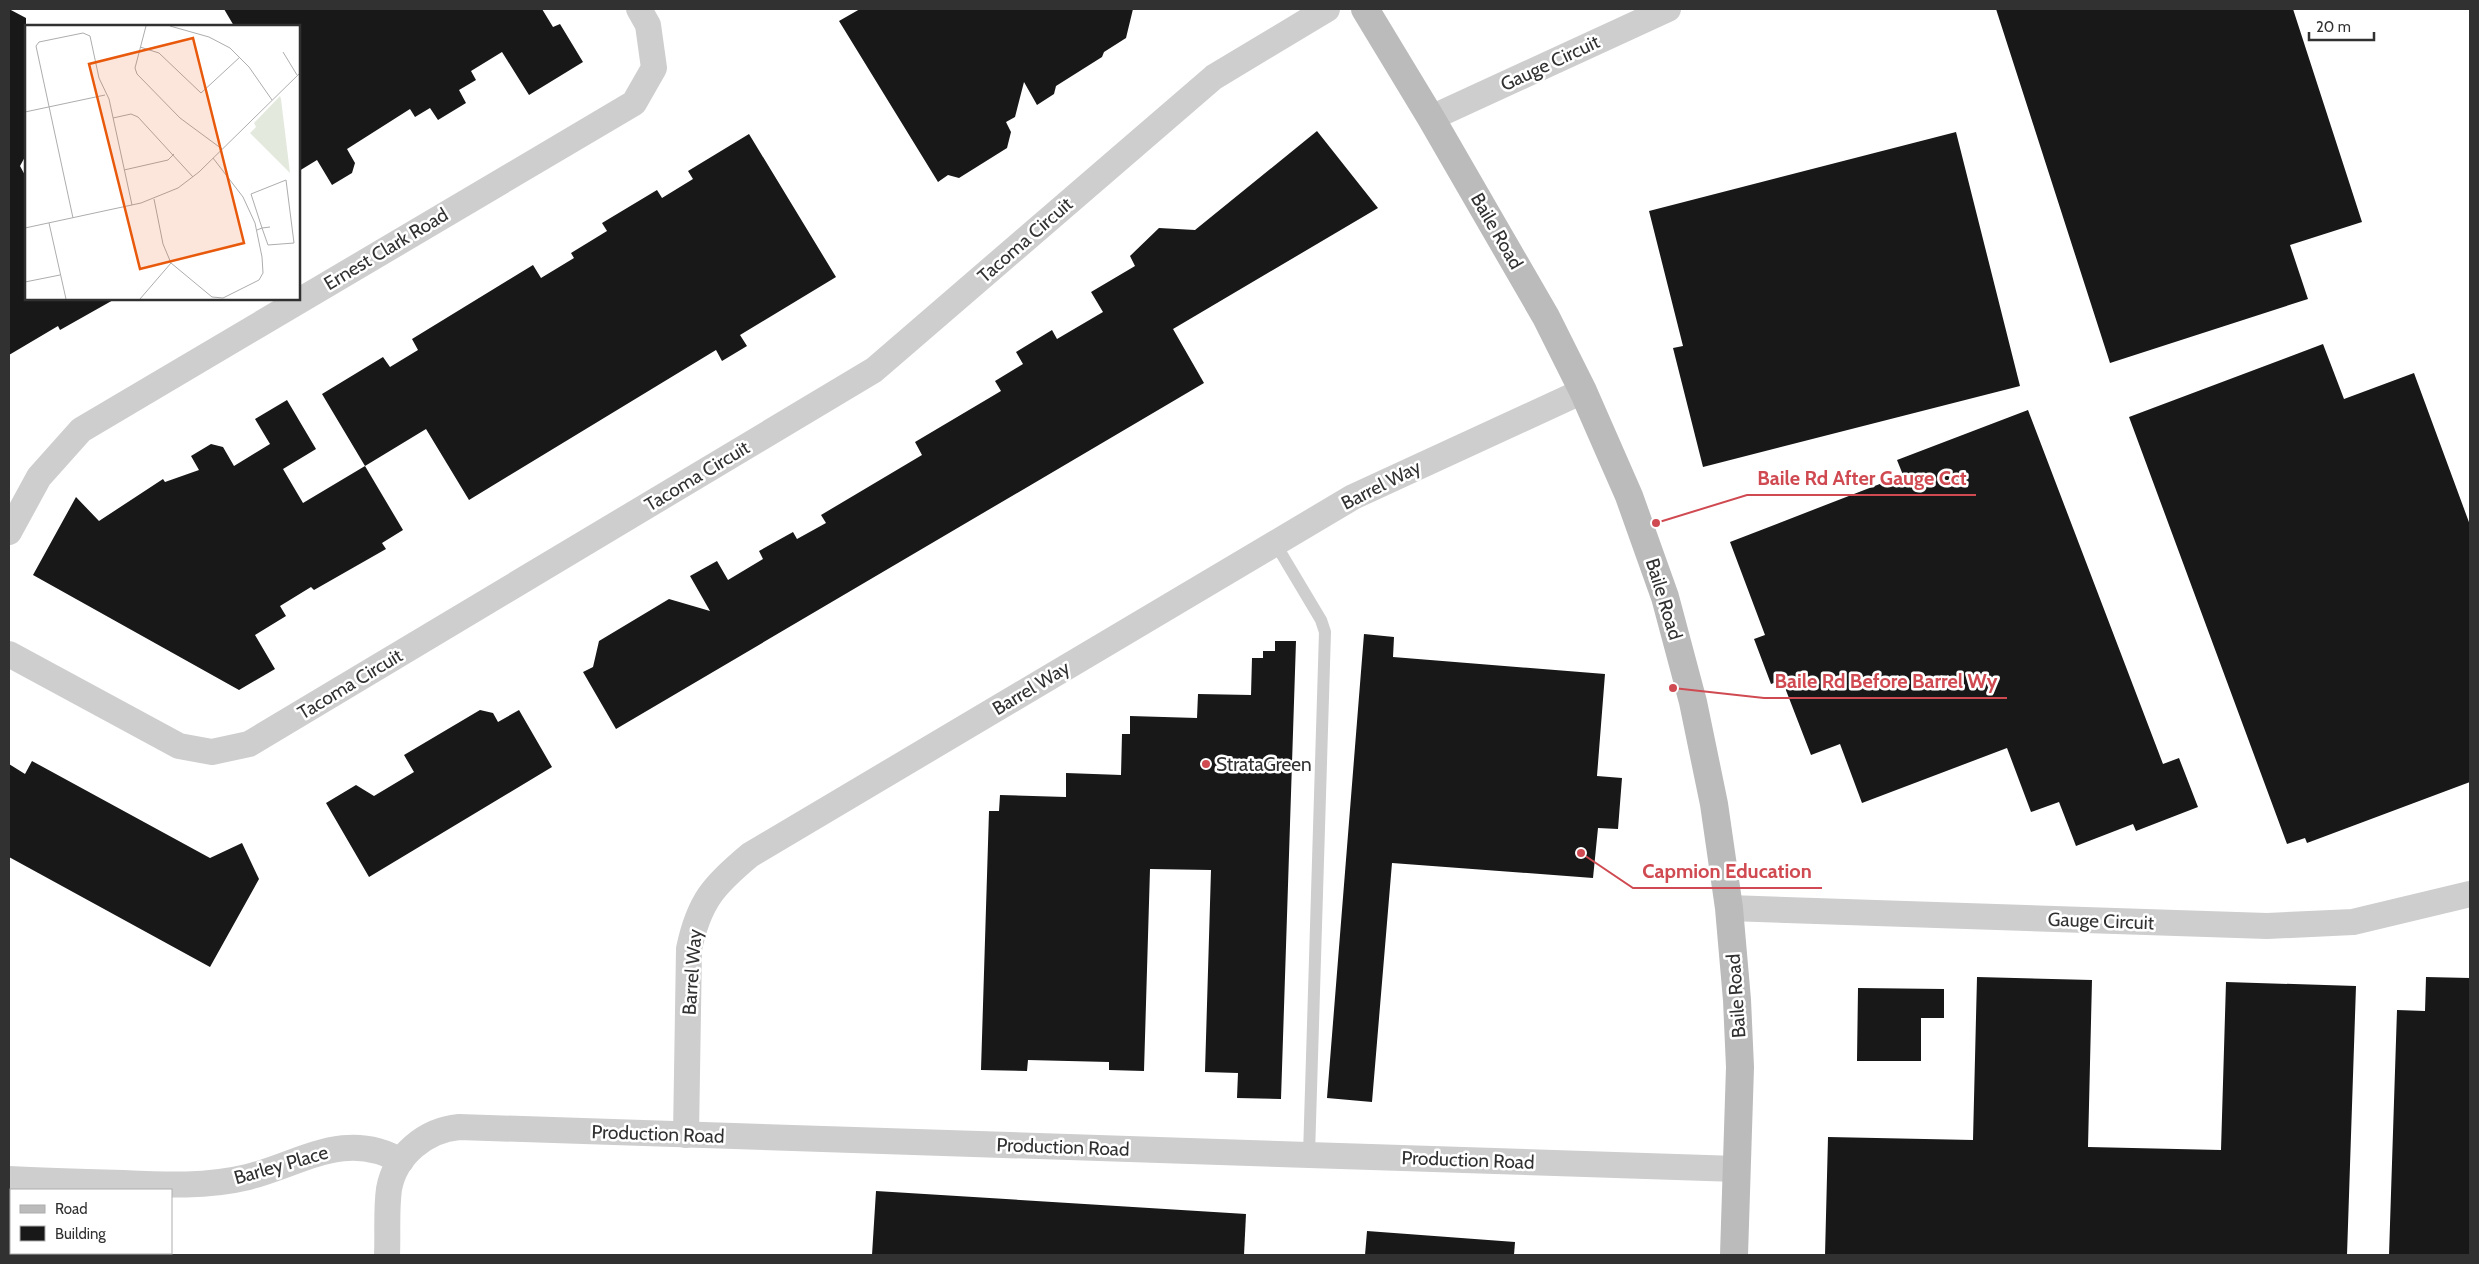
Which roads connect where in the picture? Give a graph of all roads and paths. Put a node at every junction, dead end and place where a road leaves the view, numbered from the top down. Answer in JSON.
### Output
{"nodes":[{"id":1,"x":639,"y":9,"type":"edge"},
{"id":2,"x":1328,"y":9,"type":"edge"},
{"id":3,"x":1364,"y":9,"type":"edge"},
{"id":4,"x":1668,"y":9,"type":"edge"},
{"id":5,"x":1431,"y":118,"type":"junction"},
{"id":6,"x":1583,"y":391,"type":"junction"},
{"id":7,"x":9,"y":532,"type":"edge"},
{"id":8,"x":1275,"y":544,"type":"junction"},
{"id":9,"x":9,"y":654,"type":"edge"},
{"id":10,"x":2470,"y":894,"type":"edge"},
{"id":11,"x":1729,"y":908,"type":"junction"},
{"id":12,"x":686,"y":1135,"type":"junction"},
{"id":13,"x":1309,"y":1155,"type":"junction"},
{"id":14,"x":401,"y":1161,"type":"junction"},
{"id":15,"x":1737,"y":1169,"type":"junction"},
{"id":16,"x":9,"y":1179,"type":"edge"},
{"id":17,"x":387,"y":1255,"type":"edge"},
{"id":18,"x":1734,"y":1255,"type":"edge"}],
"edges":[{"from":1,"to":7,"type":"street","name":"Ernest Clark Road"},
{"from":2,"to":9,"type":"street","name":"Tacoma Circuit"},
{"from":3,"to":5,"type":"street","name":"Baile Road"},
{"from":4,"to":5,"type":"street","name":"Gauge Circuit"},
{"from":5,"to":6,"type":"street","name":"Baile Road"},
{"from":6,"to":8,"type":"street","name":"Barrel Way"},
{"from":6,"to":11,"type":"street","name":"Baile Road"},
{"from":8,"to":12,"type":"street","name":"Barrel Way"},
{"from":8,"to":13,"type":"lane"},
{"from":10,"to":11,"type":"street","name":"Gauge Circuit"},
{"from":11,"to":15,"type":"street","name":"Baile Road"},
{"from":12,"to":13,"type":"street","name":"Production Road"},
{"from":12,"to":14,"type":"street","name":"Production Road"},
{"from":13,"to":15,"type":"street","name":"Production Road"},
{"from":14,"to":16,"type":"street","name":"Barley Place"},
{"from":14,"to":17,"type":"street"},
{"from":15,"to":18,"type":"street","name":"Baile Road"}]}
